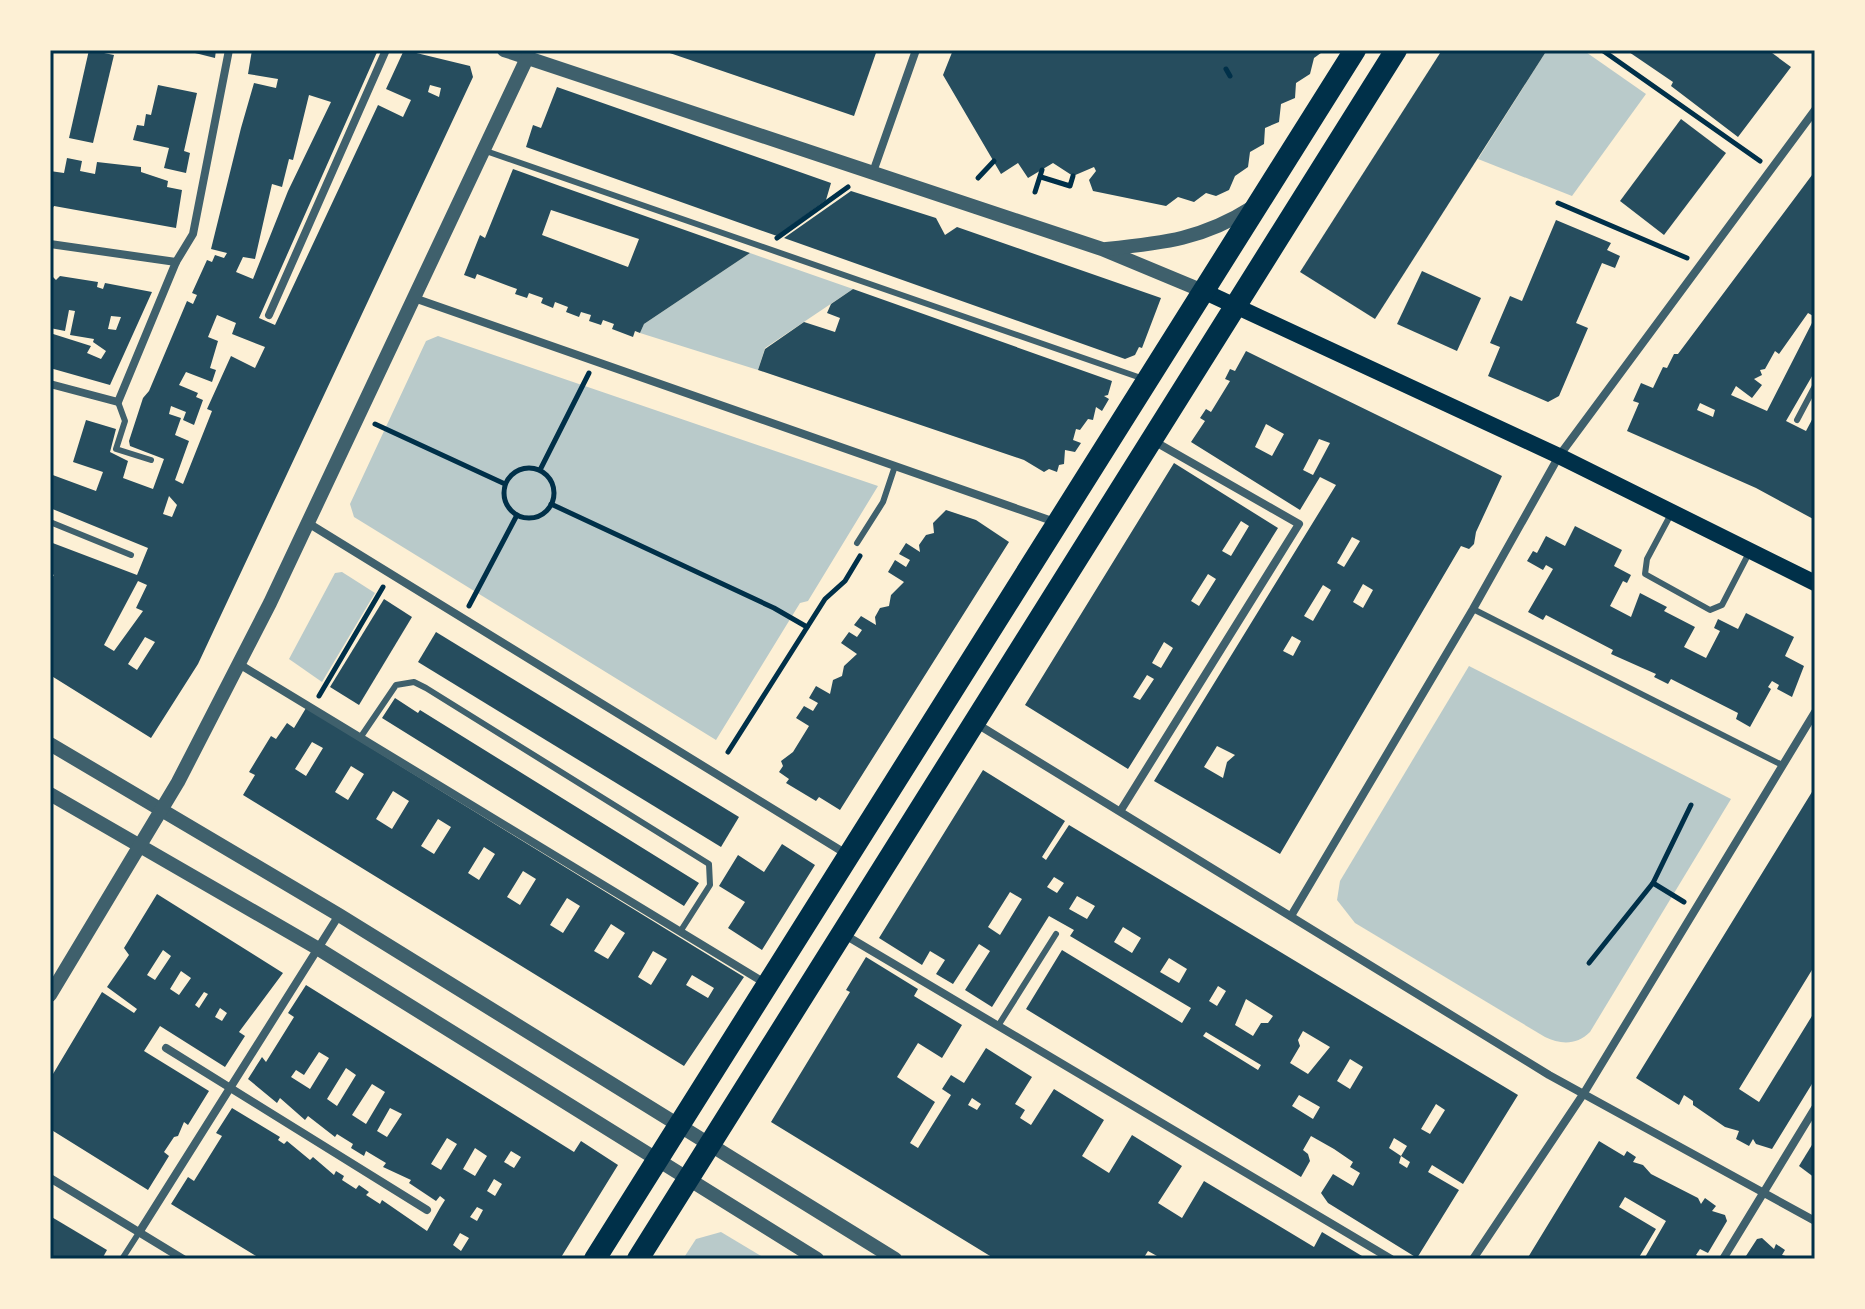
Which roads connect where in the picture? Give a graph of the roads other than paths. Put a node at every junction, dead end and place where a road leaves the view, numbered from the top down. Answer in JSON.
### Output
{"nodes":[{"id":1,"x":229,"y":50,"type":"edge"},
{"id":2,"x":386,"y":50,"type":"edge"},
{"id":3,"x":504,"y":50,"type":"edge"},
{"id":4,"x":916,"y":50,"type":"edge"},
{"id":5,"x":1355,"y":50,"type":"edge"},
{"id":6,"x":1396,"y":50,"type":"edge"},
{"id":7,"x":529,"y":53,"type":"edge"},
{"id":8,"x":1815,"y":110,"type":"edge"},
{"id":9,"x":483,"y":150,"type":"junction"},
{"id":10,"x":873,"y":172,"type":"junction"},
{"id":11,"x":1258,"y":204,"type":"junction"},
{"id":12,"x":50,"y":244,"type":"edge"},
{"id":13,"x":1102,"y":249,"type":"junction"},
{"id":14,"x":176,"y":262,"type":"junction"},
{"id":15,"x":1203,"y":291,"type":"junction"},
{"id":16,"x":414,"y":298,"type":"junction"},
{"id":17,"x":1235,"y":306,"type":"junction"},
{"id":18,"x":269,"y":315,"type":"dead end"},
{"id":19,"x":1147,"y":380,"type":"junction"},
{"id":20,"x":50,"y":384,"type":"edge"},
{"id":21,"x":1815,"y":386,"type":"edge"},
{"id":22,"x":118,"y":402,"type":"junction"},
{"id":23,"x":1797,"y":420,"type":"dead end"},
{"id":24,"x":1151,"y":440,"type":"junction"},
{"id":25,"x":1559,"y":456,"type":"junction"},
{"id":26,"x":151,"y":460,"type":"dead end"},
{"id":27,"x":895,"y":466,"type":"junction"},
{"id":28,"x":1672,"y":513,"type":"junction"},
{"id":29,"x":50,"y":522,"type":"edge"},
{"id":30,"x":308,"y":523,"type":"junction"},
{"id":31,"x":1057,"y":523,"type":"junction"},
{"id":32,"x":857,"y":543,"type":"dead end"},
{"id":33,"x":1750,"y":551,"type":"junction"},
{"id":34,"x":131,"y":555,"type":"dead end"},
{"id":35,"x":1815,"y":583,"type":"edge"},
{"id":36,"x":1473,"y":609,"type":"junction"},
{"id":37,"x":239,"y":664,"type":"junction"},
{"id":38,"x":1815,"y":712,"type":"edge"},
{"id":39,"x":974,"y":722,"type":"junction"},
{"id":40,"x":360,"y":738,"type":"junction"},
{"id":41,"x":50,"y":744,"type":"edge"},
{"id":42,"x":1782,"y":765,"type":"junction"},
{"id":43,"x":50,"y":794,"type":"edge"},
{"id":44,"x":1121,"y":810,"type":"junction"},
{"id":45,"x":160,"y":811,"type":"junction"},
{"id":46,"x":138,"y":846,"type":"junction"},
{"id":47,"x":849,"y":855,"type":"junction"},
{"id":48,"x":339,"y":915,"type":"junction"},
{"id":49,"x":1291,"y":916,"type":"junction"},
{"id":50,"x":680,"y":932,"type":"junction"},
{"id":51,"x":841,"y":932,"type":"junction"},
{"id":52,"x":1056,"y":934,"type":"dead end"},
{"id":53,"x":317,"y":948,"type":"junction"},
{"id":54,"x":767,"y":985,"type":"junction"},
{"id":55,"x":50,"y":995,"type":"edge"},
{"id":56,"x":998,"y":1026,"type":"junction"},
{"id":57,"x":166,"y":1048,"type":"dead end"},
{"id":58,"x":229,"y":1087,"type":"junction"},
{"id":59,"x":1584,"y":1093,"type":"junction"},
{"id":60,"x":1815,"y":1108,"type":"edge"},
{"id":61,"x":678,"y":1127,"type":"junction"},
{"id":62,"x":708,"y":1145,"type":"junction"},
{"id":63,"x":656,"y":1160,"type":"junction"},
{"id":64,"x":50,"y":1178,"type":"edge"},
{"id":65,"x":687,"y":1180,"type":"junction"},
{"id":66,"x":1764,"y":1192,"type":"junction"},
{"id":67,"x":427,"y":1210,"type":"dead end"},
{"id":68,"x":1815,"y":1221,"type":"edge"},
{"id":69,"x":140,"y":1231,"type":"junction"},
{"id":70,"x":122,"y":1259,"type":"edge"},
{"id":71,"x":183,"y":1259,"type":"edge"},
{"id":72,"x":595,"y":1259,"type":"edge"},
{"id":73,"x":638,"y":1259,"type":"edge"},
{"id":74,"x":817,"y":1259,"type":"edge"},
{"id":75,"x":895,"y":1259,"type":"edge"},
{"id":76,"x":1391,"y":1259,"type":"edge"},
{"id":77,"x":1473,"y":1259,"type":"edge"},
{"id":78,"x":1723,"y":1259,"type":"edge"}],
"edges":[{"from":1,"to":14,"type":"street"},
{"from":2,"to":18,"type":"street"},
{"from":3,"to":7,"type":"street"},
{"from":4,"to":10,"type":"street"},
{"from":5,"to":11,"type":"highway"},
{"from":6,"to":17,"type":"highway"},
{"from":7,"to":9,"type":"street"},
{"from":7,"to":10,"type":"street"},
{"from":8,"to":25,"type":"street"},
{"from":9,"to":16,"type":"street"},
{"from":9,"to":19,"type":"lane"},
{"from":10,"to":13,"type":"street"},
{"from":11,"to":13,"type":"street"},
{"from":11,"to":15,"type":"highway"},
{"from":12,"to":14,"type":"street"},
{"from":13,"to":15,"type":"street"},
{"from":14,"to":22,"type":"street"},
{"from":15,"to":17,"type":"main road"},
{"from":15,"to":19,"type":"highway"},
{"from":16,"to":27,"type":"street"},
{"from":16,"to":30,"type":"street"},
{"from":17,"to":24,"type":"highway"},
{"from":17,"to":25,"type":"main road"},
{"from":19,"to":31,"type":"highway"},
{"from":20,"to":22,"type":"street"},
{"from":21,"to":23,"type":"lane"},
{"from":22,"to":26,"type":"lane"},
{"from":24,"to":39,"type":"highway"},
{"from":24,"to":44,"type":"street"},
{"from":25,"to":28,"type":"main road"},
{"from":25,"to":36,"type":"street"},
{"from":27,"to":31,"type":"street"},
{"from":27,"to":32,"type":"lane"},
{"from":28,"to":33,"type":"main road"},
{"from":28,"to":33,"type":"lane"},
{"from":29,"to":34,"type":"lane"},
{"from":30,"to":37,"type":"street"},
{"from":30,"to":47,"type":"street"},
{"from":31,"to":47,"type":"highway"},
{"from":33,"to":35,"type":"main road"},
{"from":36,"to":42,"type":"lane"},
{"from":36,"to":49,"type":"street"},
{"from":37,"to":40,"type":"street"},
{"from":37,"to":45,"type":"street"},
{"from":38,"to":42,"type":"street"},
{"from":39,"to":44,"type":"street"},
{"from":39,"to":51,"type":"highway"},
{"from":40,"to":50,"type":"street"},
{"from":40,"to":50,"type":"lane"},
{"from":41,"to":45,"type":"street"},
{"from":42,"to":59,"type":"street"},
{"from":43,"to":46,"type":"street"},
{"from":44,"to":49,"type":"street"},
{"from":45,"to":46,"type":"street"},
{"from":45,"to":48,"type":"street"},
{"from":46,"to":53,"type":"street"},
{"from":46,"to":55,"type":"street"},
{"from":47,"to":54,"type":"highway"},
{"from":48,"to":53,"type":"street"},
{"from":48,"to":61,"type":"street"},
{"from":49,"to":59,"type":"street"},
{"from":50,"to":54,"type":"street"},
{"from":51,"to":56,"type":"street"},
{"from":51,"to":62,"type":"highway"},
{"from":52,"to":56,"type":"lane"},
{"from":53,"to":58,"type":"street"},
{"from":53,"to":63,"type":"street"},
{"from":54,"to":61,"type":"highway"},
{"from":56,"to":76,"type":"street"},
{"from":57,"to":58,"type":"street"},
{"from":58,"to":67,"type":"street"},
{"from":58,"to":69,"type":"street"},
{"from":59,"to":66,"type":"street"},
{"from":59,"to":77,"type":"street"},
{"from":60,"to":66,"type":"street"},
{"from":61,"to":62,"type":"street"},
{"from":61,"to":63,"type":"highway"},
{"from":62,"to":65,"type":"highway"},
{"from":62,"to":75,"type":"street"},
{"from":63,"to":65,"type":"street"},
{"from":63,"to":72,"type":"highway"},
{"from":64,"to":69,"type":"street"},
{"from":65,"to":73,"type":"highway"},
{"from":65,"to":74,"type":"street"},
{"from":66,"to":68,"type":"street"},
{"from":66,"to":78,"type":"street"},
{"from":69,"to":70,"type":"lane"},
{"from":69,"to":71,"type":"street"}]}
